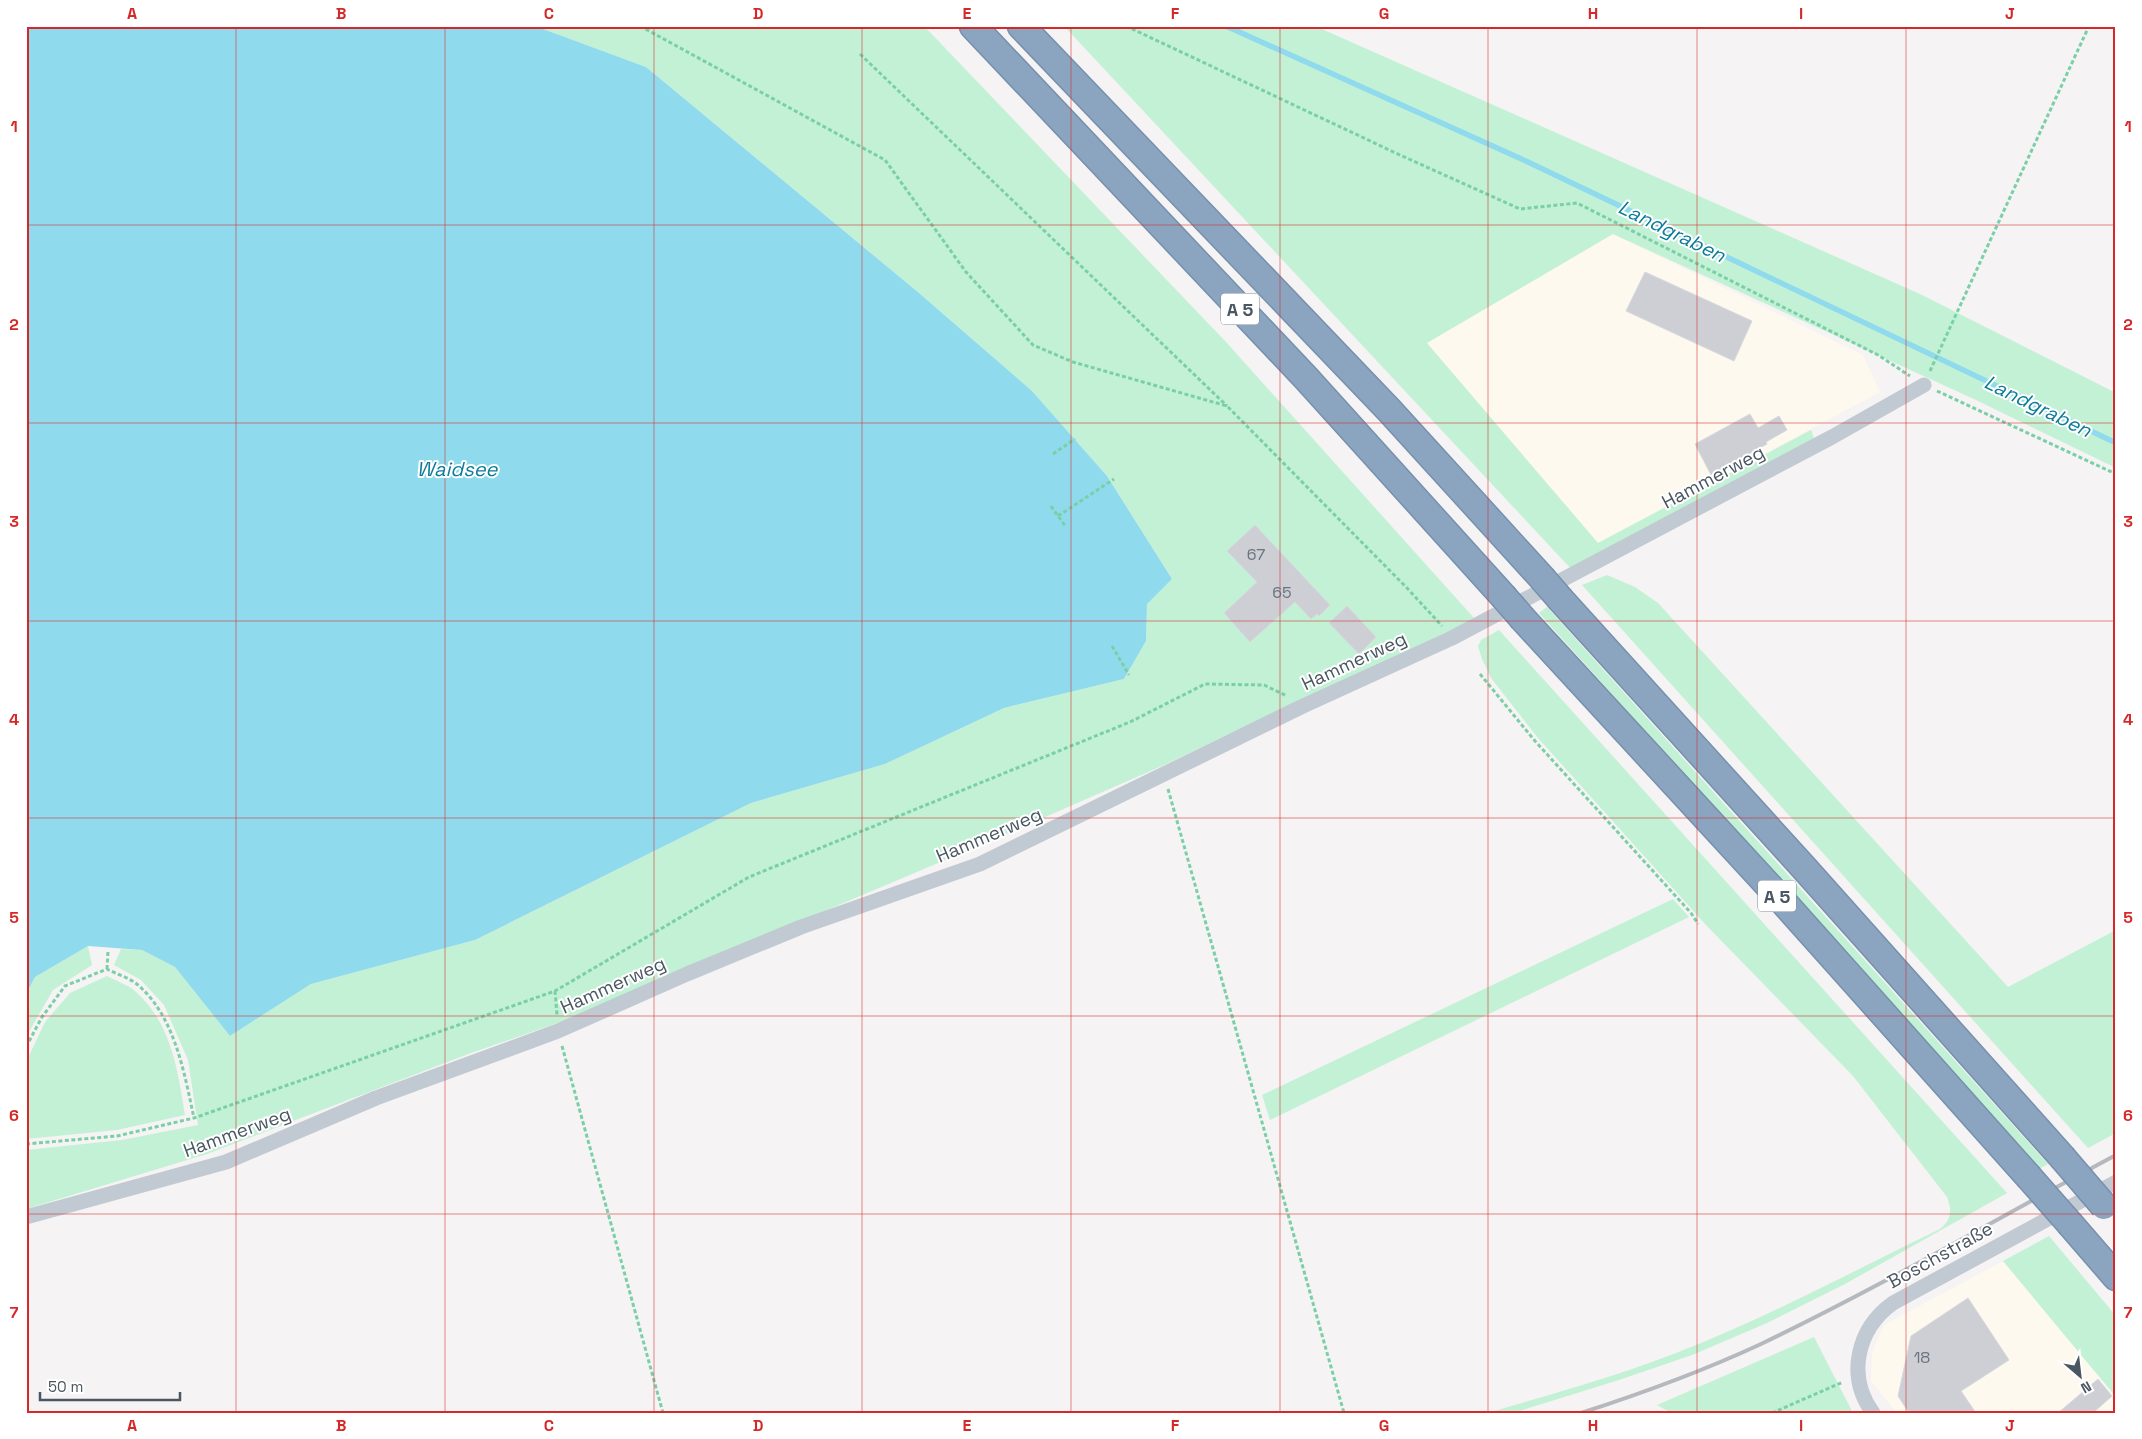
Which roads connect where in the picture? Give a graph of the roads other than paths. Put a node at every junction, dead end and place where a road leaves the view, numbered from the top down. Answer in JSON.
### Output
{"nodes":[{"id":1,"x":973,"y":26,"type":"edge"},
{"id":2,"x":1021,"y":26,"type":"edge"},
{"id":3,"x":1924,"y":385,"type":"road end"},
{"id":4,"x":2116,"y":1182,"type":"edge"},
{"id":5,"x":2110,"y":1213,"type":"edge"},
{"id":6,"x":26,"y":1217,"type":"edge"},
{"id":7,"x":2116,"y":1277,"type":"edge"},
{"id":8,"x":1872,"y":1413,"type":"edge"}],
"edges":[{"from":1,"to":7,"type":"highway","number":"A 5","bridge":true},
{"from":2,"to":5,"type":"highway","number":"A 5","bridge":true},
{"from":3,"to":6,"type":"street","name":"Hammerweg"},
{"from":4,"to":8,"type":"street","name":"Boschstraße"}]}
